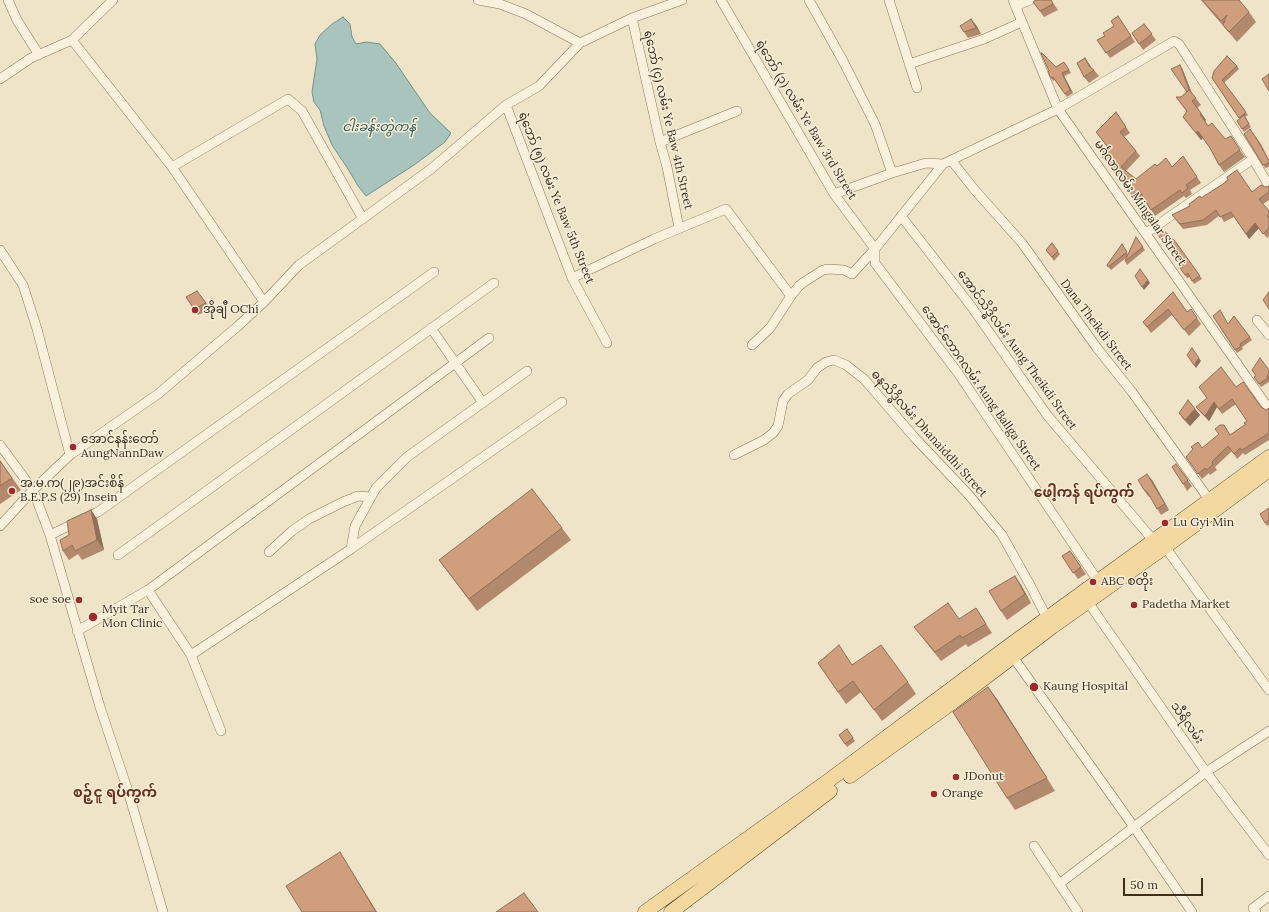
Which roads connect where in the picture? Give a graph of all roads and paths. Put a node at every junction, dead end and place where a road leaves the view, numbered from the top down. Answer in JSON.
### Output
{"nodes":[{"id":1,"x":8,"y":0,"type":"edge"},
{"id":2,"x":113,"y":0,"type":"edge"},
{"id":3,"x":478,"y":0,"type":"edge"},
{"id":4,"x":682,"y":0,"type":"edge"},
{"id":5,"x":721,"y":0,"type":"edge"},
{"id":6,"x":809,"y":0,"type":"edge"},
{"id":7,"x":889,"y":0,"type":"edge"},
{"id":8,"x":1030,"y":0,"type":"edge"},
{"id":9,"x":1015,"y":3,"type":"edge"},
{"id":10,"x":632,"y":18,"type":"junction"},
{"id":11,"x":1022,"y":22,"type":"junction"},
{"id":12,"x":72,"y":40,"type":"junction"},
{"id":13,"x":580,"y":43,"type":"junction"},
{"id":14,"x":39,"y":55,"type":"junction"},
{"id":15,"x":909,"y":64,"type":"junction"},
{"id":16,"x":0,"y":79,"type":"edge"},
{"id":17,"x":917,"y":88,"type":"dead end"},
{"id":18,"x":506,"y":104,"type":"junction"},
{"id":19,"x":1058,"y":109,"type":"junction"},
{"id":20,"x":737,"y":111,"type":"dead end"},
{"id":21,"x":660,"y":142,"type":"junction"},
{"id":22,"x":1253,"y":159,"type":"junction"},
{"id":23,"x":947,"y":162,"type":"junction"},
{"id":24,"x":172,"y":167,"type":"junction"},
{"id":25,"x":892,"y":173,"type":"junction"},
{"id":26,"x":1269,"y":186,"type":"edge"},
{"id":27,"x":834,"y":194,"type":"junction"},
{"id":28,"x":901,"y":216,"type":"junction"},
{"id":29,"x":363,"y":219,"type":"junction"},
{"id":30,"x":679,"y":228,"type":"junction"},
{"id":31,"x":1146,"y":232,"type":"junction"},
{"id":32,"x":875,"y":249,"type":"junction"},
{"id":33,"x":0,"y":250,"type":"edge"},
{"id":34,"x":434,"y":272,"type":"dead end"},
{"id":35,"x":572,"y":278,"type":"junction"},
{"id":36,"x":494,"y":283,"type":"dead end"},
{"id":37,"x":791,"y":296,"type":"junction"},
{"id":38,"x":264,"y":302,"type":"junction"},
{"id":39,"x":1257,"y":320,"type":"dead end"},
{"id":40,"x":431,"y":328,"type":"junction"},
{"id":41,"x":1269,"y":335,"type":"edge"},
{"id":42,"x":489,"y":338,"type":"dead end"},
{"id":43,"x":607,"y":343,"type":"dead end"},
{"id":44,"x":752,"y":345,"type":"dead end"},
{"id":45,"x":455,"y":362,"type":"junction"},
{"id":46,"x":527,"y":372,"type":"dead end"},
{"id":47,"x":562,"y":402,"type":"dead end"},
{"id":48,"x":483,"y":403,"type":"junction"},
{"id":49,"x":1269,"y":408,"type":"edge"},
{"id":50,"x":0,"y":445,"type":"edge"},
{"id":51,"x":70,"y":454,"type":"junction"},
{"id":52,"x":734,"y":455,"type":"dead end"},
{"id":53,"x":1267,"y":465,"type":"edge"},
{"id":54,"x":33,"y":490,"type":"junction"},
{"id":55,"x":371,"y":497,"type":"junction"},
{"id":56,"x":1213,"y":505,"type":"junction"},
{"id":57,"x":0,"y":526,"type":"edge"},
{"id":58,"x":50,"y":535,"type":"junction"},
{"id":59,"x":1159,"y":543,"type":"junction"},
{"id":60,"x":351,"y":549,"type":"junction"},
{"id":61,"x":269,"y":552,"type":"dead end"},
{"id":62,"x":118,"y":555,"type":"dead end"},
{"id":63,"x":1098,"y":581,"type":"junction"},
{"id":64,"x":148,"y":590,"type":"junction"},
{"id":65,"x":1088,"y":602,"type":"junction"},
{"id":66,"x":1047,"y":618,"type":"junction"},
{"id":67,"x":77,"y":631,"type":"junction"},
{"id":68,"x":191,"y":655,"type":"junction"},
{"id":69,"x":1012,"y":657,"type":"junction"},
{"id":70,"x":1269,"y":690,"type":"edge"},
{"id":71,"x":221,"y":731,"type":"dead end"},
{"id":72,"x":1269,"y":731,"type":"edge"},
{"id":73,"x":1206,"y":772,"type":"junction"},
{"id":74,"x":1134,"y":827,"type":"junction"},
{"id":75,"x":1034,"y":846,"type":"dead end"},
{"id":76,"x":1269,"y":855,"type":"edge"},
{"id":77,"x":1059,"y":884,"type":"junction"},
{"id":78,"x":1269,"y":896,"type":"edge"},
{"id":79,"x":661,"y":907,"type":"edge"},
{"id":80,"x":1252,"y":911,"type":"edge"},
{"id":81,"x":163,"y":912,"type":"edge"},
{"id":82,"x":645,"y":912,"type":"edge"},
{"id":83,"x":671,"y":912,"type":"edge"},
{"id":84,"x":1078,"y":912,"type":"edge"},
{"id":85,"x":1192,"y":912,"type":"edge"}],
"edges":[{"from":1,"to":14,"type":"street"},
{"from":2,"to":12,"type":"street"},
{"from":3,"to":13,"type":"street"},
{"from":4,"to":10,"type":"street"},
{"from":5,"to":27,"type":"street","name":"ရဲဘော် (၃) လမ်း Ye Baw 3rd Street"},
{"from":6,"to":25,"type":"street"},
{"from":7,"to":15,"type":"street"},
{"from":8,"to":9,"type":"street"},
{"from":9,"to":11,"type":"street","name":"မင်္ဂလာလမ်း Mingalar Street"},
{"from":10,"to":13,"type":"street"},
{"from":10,"to":21,"type":"street","name":"ရဲဘော် (၄) လမ်း Ye Baw 4th Street"},
{"from":11,"to":15,"type":"street"},
{"from":11,"to":19,"type":"street","name":"မင်္ဂလာလမ်း Mingalar Street"},
{"from":12,"to":14,"type":"street"},
{"from":12,"to":24,"type":"street"},
{"from":13,"to":18,"type":"street"},
{"from":14,"to":16,"type":"street"},
{"from":15,"to":17,"type":"street"},
{"from":18,"to":29,"type":"street"},
{"from":18,"to":35,"type":"street","name":"ရဲဘော် (၅) လမ်း Ye Baw 5th Street"},
{"from":19,"to":22,"type":"street"},
{"from":19,"to":23,"type":"street"},
{"from":19,"to":31,"type":"street","name":"မင်္ဂလာလမ်း Mingalar Street"},
{"from":20,"to":21,"type":"street"},
{"from":21,"to":30,"type":"street","name":"ရဲဘော် (၄) လမ်း Ye Baw 4th Street"},
{"from":22,"to":26,"type":"street"},
{"from":22,"to":31,"type":"street"},
{"from":23,"to":25,"type":"street"},
{"from":23,"to":28,"type":"street"},
{"from":23,"to":56,"type":"street","name":"Dana Theikdi Street"},
{"from":24,"to":29,"type":"street"},
{"from":24,"to":38,"type":"street"},
{"from":25,"to":27,"type":"street"},
{"from":27,"to":32,"type":"street","name":"ရဲဘော် (၃) လမ်း Ye Baw 3rd Street"},
{"from":28,"to":32,"type":"street"},
{"from":28,"to":59,"type":"street","name":"အောင်သိဒ္ဓိလမ်း Aung Theikdi Street"},
{"from":29,"to":38,"type":"street"},
{"from":30,"to":35,"type":"street"},
{"from":30,"to":37,"type":"street"},
{"from":31,"to":49,"type":"street","name":"မင်္ဂလာလမ်း Mingalar Street"},
{"from":32,"to":37,"type":"street"},
{"from":32,"to":63,"type":"street","name":"အောင်ဘောဂလမ်း Aung Ballga Street"},
{"from":33,"to":51,"type":"street"},
{"from":34,"to":58,"type":"street"},
{"from":35,"to":43,"type":"street","name":"ရဲဘော် (၅) လမ်း Ye Baw 5th Street"},
{"from":36,"to":40,"type":"street"},
{"from":37,"to":44,"type":"street"},
{"from":38,"to":51,"type":"street"},
{"from":39,"to":41,"type":"street"},
{"from":40,"to":45,"type":"street"},
{"from":40,"to":62,"type":"street"},
{"from":42,"to":45,"type":"street"},
{"from":45,"to":48,"type":"street"},
{"from":45,"to":64,"type":"street"},
{"from":46,"to":48,"type":"street"},
{"from":47,"to":60,"type":"street"},
{"from":48,"to":55,"type":"street"},
{"from":50,"to":54,"type":"street"},
{"from":51,"to":54,"type":"street"},
{"from":52,"to":66,"type":"street","name":"ဓနသိဒ္ဓိလမ်း Dhanaiddhi Street"},
{"from":53,"to":56,"type":"main road"},
{"from":54,"to":57,"type":"street"},
{"from":54,"to":58,"type":"street"},
{"from":55,"to":60,"type":"street"},
{"from":55,"to":61,"type":"street"},
{"from":56,"to":59,"type":"main road"},
{"from":58,"to":67,"type":"street"},
{"from":59,"to":63,"type":"main road"},
{"from":59,"to":65,"type":"main road"},
{"from":59,"to":70,"type":"street","name":"အောင်သိဒ္ဓိလမ်း Aung Theikdi Street"},
{"from":60,"to":68,"type":"street"},
{"from":63,"to":66,"type":"main road"},
{"from":64,"to":67,"type":"street"},
{"from":64,"to":68,"type":"street"},
{"from":65,"to":69,"type":"main road"},
{"from":65,"to":73,"type":"street","name":"သီရိလမ်း"},
{"from":66,"to":79,"type":"main road"},
{"from":67,"to":81,"type":"street"},
{"from":68,"to":71,"type":"street"},
{"from":69,"to":74,"type":"street"},
{"from":69,"to":83,"type":"main road"},
{"from":72,"to":73,"type":"street"},
{"from":73,"to":74,"type":"street"},
{"from":73,"to":76,"type":"street","name":"သီရိလမ်း"},
{"from":74,"to":77,"type":"street"},
{"from":74,"to":85,"type":"street"},
{"from":75,"to":77,"type":"street"},
{"from":77,"to":84,"type":"street"},
{"from":78,"to":80,"type":"street"},
{"from":79,"to":82,"type":"main road"}]}
